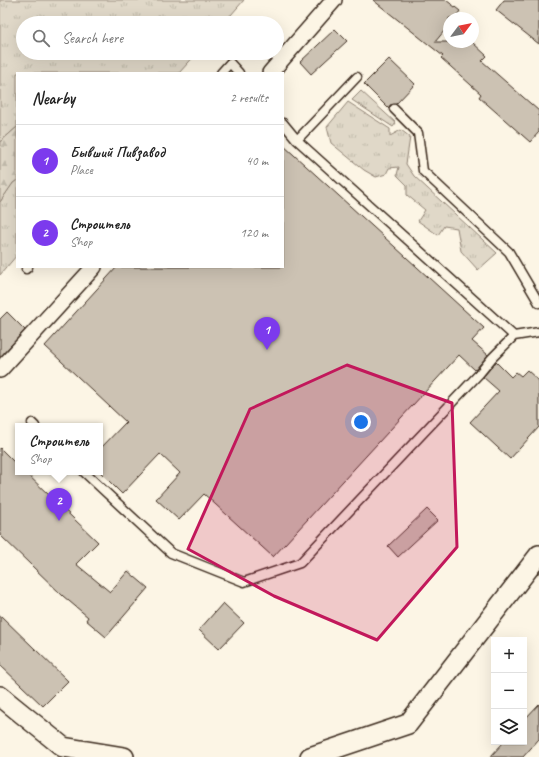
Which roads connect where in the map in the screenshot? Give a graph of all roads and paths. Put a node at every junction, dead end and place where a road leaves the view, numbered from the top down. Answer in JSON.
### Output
{"nodes":[{"id":1,"x":334,"y":0,"type":"edge"},
{"id":2,"x":284,"y":57,"type":"edge"},
{"id":3,"x":281,"y":60,"type":"edge"},
{"id":4,"x":222,"y":72,"type":"edge"},
{"id":5,"x":238,"y":72,"type":"edge"},
{"id":6,"x":271,"y":72,"type":"edge"},
{"id":7,"x":357,"y":77,"type":"dead end"},
{"id":8,"x":394,"y":109,"type":"dead end"},
{"id":9,"x":284,"y":124,"type":"edge"},
{"id":10,"x":297,"y":140,"type":"junction"},
{"id":11,"x":93,"y":268,"type":"edge"},
{"id":12,"x":539,"y":302,"type":"edge"},
{"id":13,"x":539,"y":332,"type":"edge"},
{"id":14,"x":514,"y":336,"type":"junction"},
{"id":15,"x":0,"y":370,"type":"edge"},
{"id":16,"x":87,"y":475,"type":"edge"},
{"id":17,"x":539,"y":555,"type":"edge"},
{"id":18,"x":0,"y":696,"type":"edge"},
{"id":19,"x":124,"y":757,"type":"edge"},
{"id":20,"x":310,"y":757,"type":"edge"}],
"edges":[{"from":1,"to":2,"type":"street"},
{"from":3,"to":6,"type":"street"},
{"from":4,"to":5,"type":"lane"},
{"from":7,"to":10,"type":"lane"},
{"from":8,"to":12,"type":"lane"},
{"from":9,"to":10,"type":"lane"},
{"from":10,"to":14,"type":"lane"},
{"from":11,"to":15,"type":"street"},
{"from":13,"to":14,"type":"lane"},
{"from":14,"to":16,"type":"lane"},
{"from":17,"to":20,"type":"street"},
{"from":18,"to":19,"type":"street"}]}
